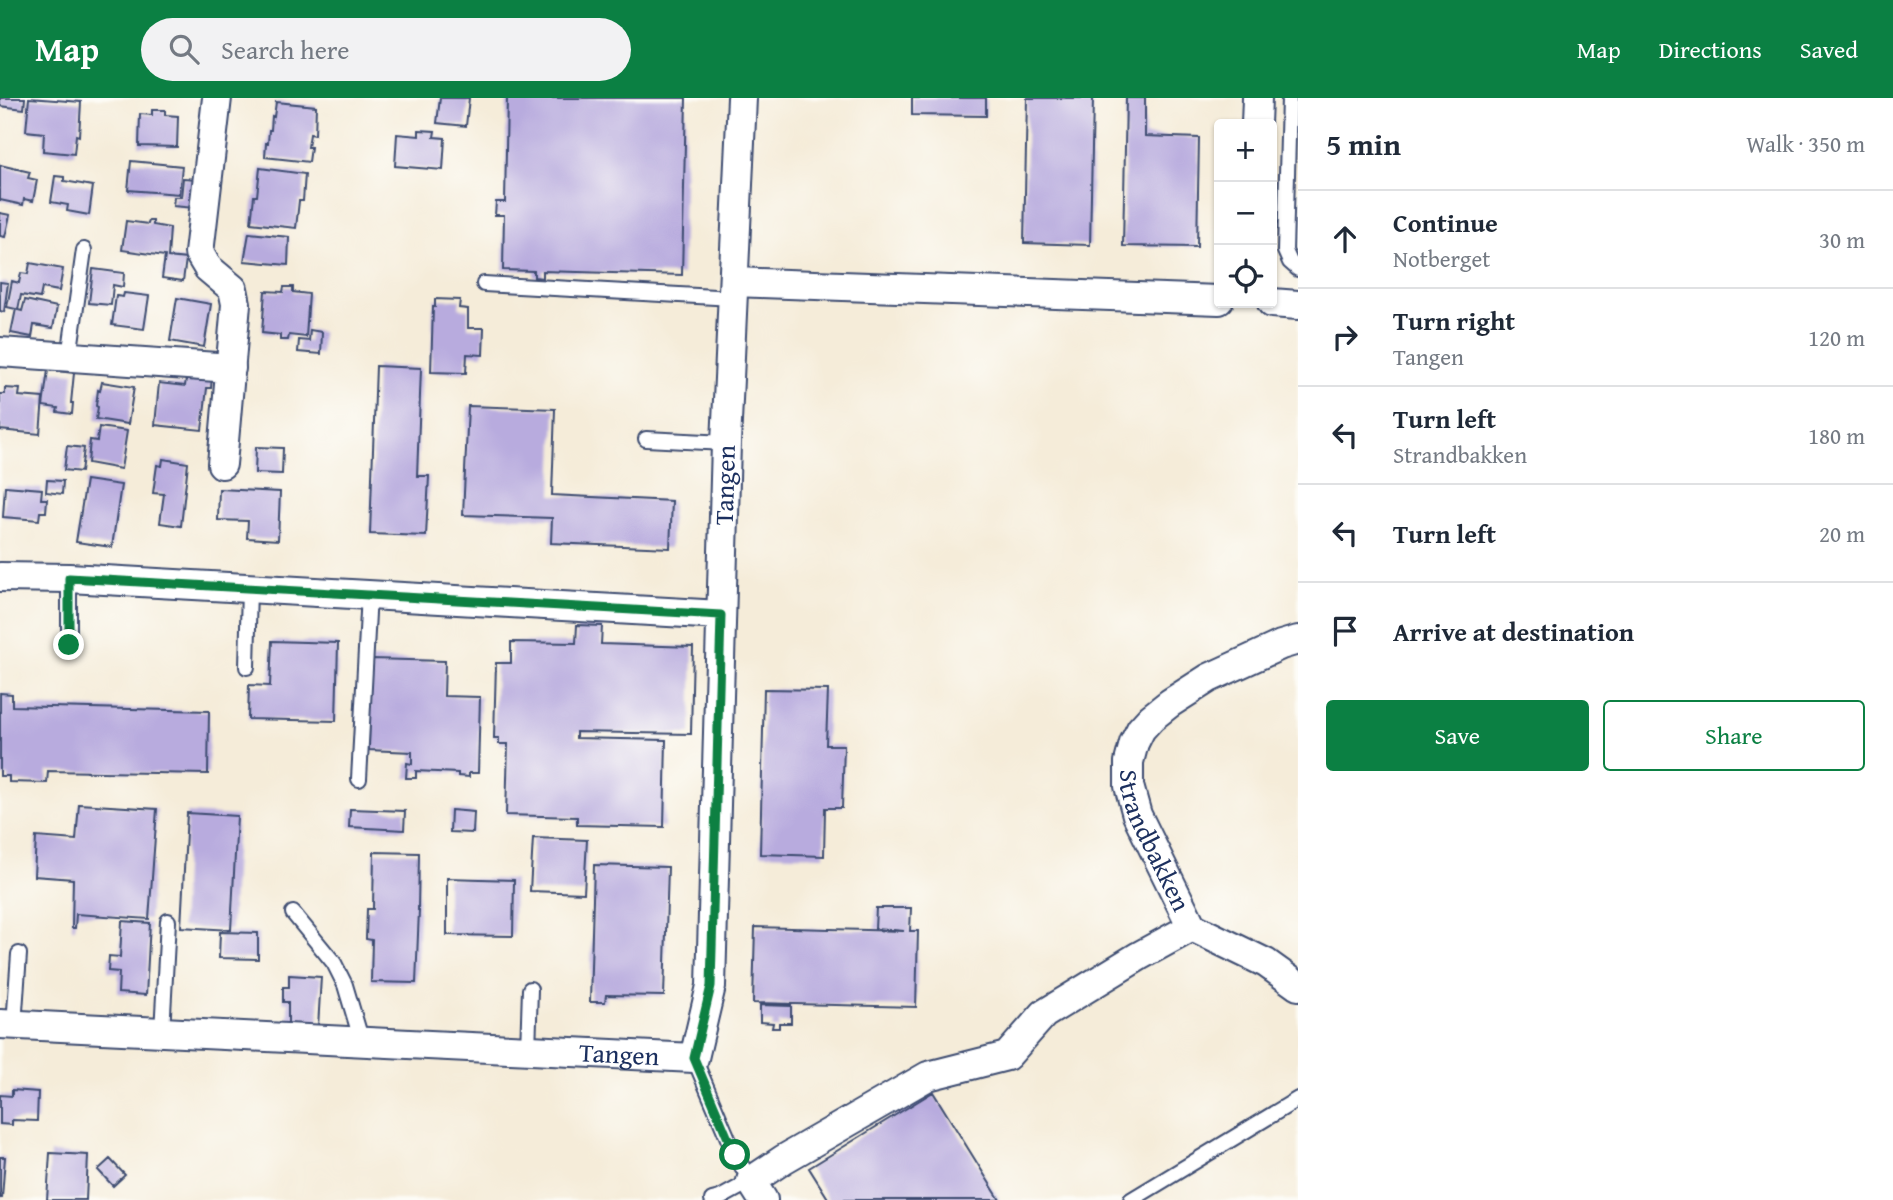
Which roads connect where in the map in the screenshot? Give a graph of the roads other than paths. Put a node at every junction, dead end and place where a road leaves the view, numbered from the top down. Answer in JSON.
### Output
{"nodes":[{"id":1,"x":217,"y":98,"type":"edge"},
{"id":2,"x":742,"y":98,"type":"edge"},
{"id":3,"x":1256,"y":98,"type":"edge"},
{"id":4,"x":1289,"y":98,"type":"edge"},
{"id":5,"x":1256,"y":119,"type":"edge"},
{"id":6,"x":84,"y":250,"type":"dead end"},
{"id":7,"x":1298,"y":269,"type":"edge"},
{"id":8,"x":484,"y":284,"type":"dead end"},
{"id":9,"x":734,"y":290,"type":"junction"},
{"id":10,"x":1214,"y":300,"type":"edge"},
{"id":11,"x":1277,"y":303,"type":"edge"},
{"id":12,"x":1298,"y":305,"type":"edge"},
{"id":13,"x":0,"y":352,"type":"edge"},
{"id":14,"x":69,"y":358,"type":"junction"},
{"id":15,"x":230,"y":368,"type":"junction"},
{"id":16,"x":646,"y":439,"type":"dead end"},
{"id":17,"x":726,"y":443,"type":"junction"},
{"id":18,"x":222,"y":464,"type":"dead end"},
{"id":19,"x":0,"y":577,"type":"edge"},
{"id":20,"x":69,"y":578,"type":"junction"},
{"id":21,"x":249,"y":588,"type":"junction"},
{"id":22,"x":369,"y":594,"type":"junction"},
{"id":23,"x":721,"y":615,"type":"junction"},
{"id":24,"x":1298,"y":640,"type":"edge"},
{"id":25,"x":69,"y":645,"type":"dead end"},
{"id":26,"x":247,"y":667,"type":"dead end"},
{"id":27,"x":359,"y":779,"type":"dead end"},
{"id":28,"x":293,"y":913,"type":"dead end"},
{"id":29,"x":168,"y":921,"type":"dead end"},
{"id":30,"x":1192,"y":927,"type":"junction"},
{"id":31,"x":19,"y":954,"type":"dead end"},
{"id":32,"x":1298,"y":986,"type":"edge"},
{"id":33,"x":530,"y":989,"type":"dead end"},
{"id":34,"x":7,"y":1025,"type":"edge"},
{"id":35,"x":162,"y":1032,"type":"junction"},
{"id":36,"x":362,"y":1042,"type":"junction"},
{"id":37,"x":528,"y":1050,"type":"junction"},
{"id":38,"x":694,"y":1058,"type":"junction"},
{"id":39,"x":1298,"y":1099,"type":"edge"},
{"id":40,"x":757,"y":1190,"type":"edge"},
{"id":41,"x":712,"y":1200,"type":"edge"},
{"id":42,"x":1131,"y":1200,"type":"edge"}],
"edges":[{"from":1,"to":15,"type":"street"},
{"from":2,"to":9,"type":"street","name":"Tangen"},
{"from":3,"to":5,"type":"street"},
{"from":4,"to":7,"type":"lane"},
{"from":6,"to":14,"type":"lane"},
{"from":8,"to":9,"type":"lane"},
{"from":9,"to":10,"type":"street"},
{"from":9,"to":17,"type":"street","name":"Tangen"},
{"from":11,"to":12,"type":"street"},
{"from":13,"to":14,"type":"street"},
{"from":14,"to":15,"type":"street"},
{"from":15,"to":18,"type":"street"},
{"from":16,"to":17,"type":"lane"},
{"from":17,"to":23,"type":"street","name":"Tangen"},
{"from":19,"to":20,"type":"street"},
{"from":20,"to":21,"type":"street"},
{"from":20,"to":25,"type":"lane"},
{"from":21,"to":22,"type":"street"},
{"from":21,"to":26,"type":"lane"},
{"from":22,"to":23,"type":"street"},
{"from":22,"to":27,"type":"lane"},
{"from":23,"to":38,"type":"street","name":"Tangen"},
{"from":24,"to":30,"type":"street","name":"Strandbakken"},
{"from":28,"to":36,"type":"lane"},
{"from":29,"to":35,"type":"lane"},
{"from":30,"to":32,"type":"street","name":"Strandbakken"},
{"from":30,"to":40,"type":"street"},
{"from":31,"to":34,"type":"lane"},
{"from":33,"to":37,"type":"lane"},
{"from":34,"to":35,"type":"street","name":"Tangen"},
{"from":35,"to":36,"type":"street","name":"Tangen"},
{"from":36,"to":37,"type":"street","name":"Tangen"},
{"from":37,"to":38,"type":"street","name":"Tangen"},
{"from":38,"to":40,"type":"lane"},
{"from":39,"to":42,"type":"lane"},
{"from":40,"to":41,"type":"lane"}]}
